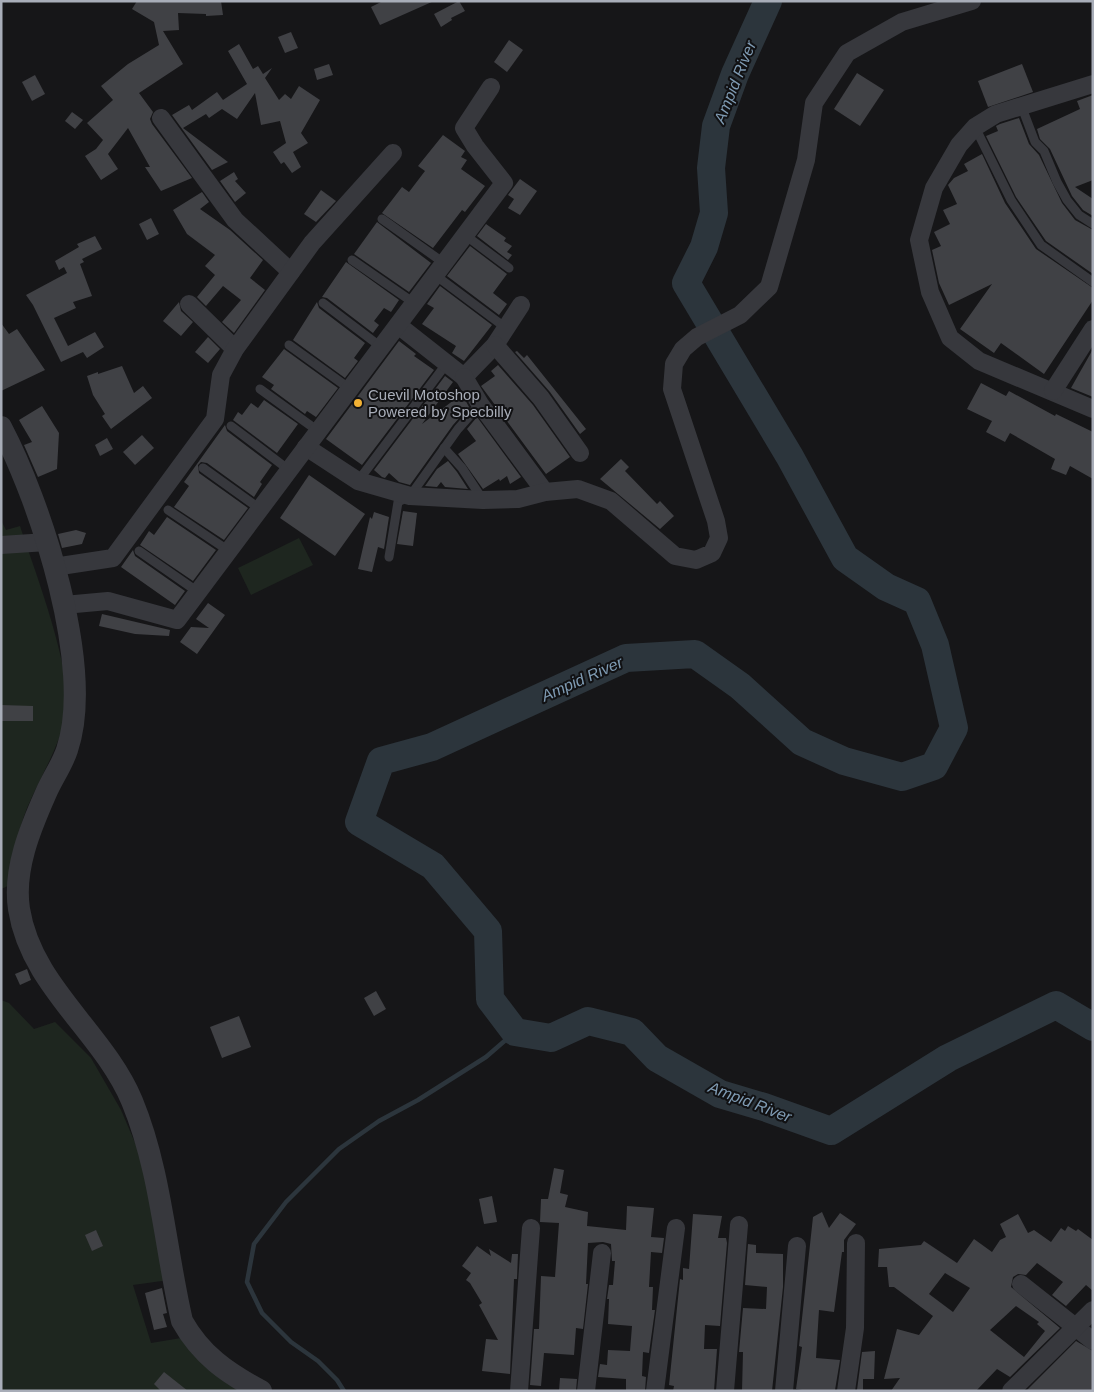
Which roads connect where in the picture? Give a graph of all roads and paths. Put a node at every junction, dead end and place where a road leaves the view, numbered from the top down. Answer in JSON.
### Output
{"nodes":[{"id":1,"x":972,"y":1,"type":"edge"},
{"id":2,"x":1093,"y":84,"type":"edge"},
{"id":3,"x":491,"y":88,"type":"dead end"},
{"id":4,"x":1021,"y":104,"type":"junction"},
{"id":5,"x":161,"y":118,"type":"dead end"},
{"id":6,"x":975,"y":127,"type":"junction"},
{"id":7,"x":393,"y":153,"type":"dead end"},
{"id":8,"x":382,"y":218,"type":"dead end"},
{"id":9,"x":1093,"y":224,"type":"edge"},
{"id":10,"x":464,"y":235,"type":"junction"},
{"id":11,"x":352,"y":260,"type":"dead end"},
{"id":12,"x":509,"y":268,"type":"dead end"},
{"id":13,"x":439,"y":269,"type":"junction"},
{"id":14,"x":291,"y":272,"type":"junction"},
{"id":15,"x":1093,"y":282,"type":"edge"},
{"id":16,"x":323,"y":303,"type":"dead end"},
{"id":17,"x":414,"y":303,"type":"junction"},
{"id":18,"x":189,"y":304,"type":"dead end"},
{"id":19,"x":521,"y":305,"type":"dead end"},
{"id":20,"x":398,"y":325,"type":"junction"},
{"id":21,"x":506,"y":328,"type":"junction"},
{"id":22,"x":1093,"y":329,"type":"edge"},
{"id":23,"x":289,"y":345,"type":"dead end"},
{"id":24,"x":495,"y":345,"type":"junction"},
{"id":25,"x":381,"y":347,"type":"junction"},
{"id":26,"x":235,"y":349,"type":"junction"},
{"id":27,"x":447,"y":363,"type":"junction"},
{"id":28,"x":464,"y":377,"type":"junction"},
{"id":29,"x":260,"y":389,"type":"dead end"},
{"id":30,"x":350,"y":389,"type":"junction"},
{"id":31,"x":1053,"y":390,"type":"junction"},
{"id":32,"x":480,"y":404,"type":"junction"},
{"id":33,"x":1093,"y":409,"type":"edge"},
{"id":34,"x":231,"y":426,"type":"dead end"},
{"id":35,"x":1,"y":427,"type":"edge"},
{"id":36,"x":318,"y":431,"type":"junction"},
{"id":37,"x":306,"y":447,"type":"junction"},
{"id":38,"x":444,"y":448,"type":"junction"},
{"id":39,"x":580,"y":453,"type":"dead end"},
{"id":40,"x":203,"y":468,"type":"dead end"},
{"id":41,"x":289,"y":470,"type":"junction"},
{"id":42,"x":358,"y":481,"type":"junction"},
{"id":43,"x":544,"y":492,"type":"junction"},
{"id":44,"x":410,"y":496,"type":"junction"},
{"id":45,"x":483,"y":500,"type":"junction"},
{"id":46,"x":260,"y":509,"type":"junction"},
{"id":47,"x":168,"y":510,"type":"dead end"},
{"id":48,"x":47,"y":542,"type":"junction"},
{"id":49,"x":1,"y":545,"type":"edge"},
{"id":50,"x":229,"y":551,"type":"junction"},
{"id":51,"x":139,"y":552,"type":"dead end"},
{"id":52,"x":388,"y":557,"type":"dead end"},
{"id":53,"x":54,"y":567,"type":"junction"},
{"id":54,"x":198,"y":592,"type":"junction"},
{"id":55,"x":64,"y":605,"type":"junction"},
{"id":56,"x":739,"y":1225,"type":"dead end"},
{"id":57,"x":531,"y":1228,"type":"dead end"},
{"id":58,"x":676,"y":1228,"type":"dead end"},
{"id":59,"x":856,"y":1243,"type":"dead end"},
{"id":60,"x":797,"y":1246,"type":"dead end"},
{"id":61,"x":602,"y":1253,"type":"dead end"},
{"id":62,"x":1021,"y":1284,"type":"dead end"},
{"id":63,"x":1093,"y":1310,"type":"edge"},
{"id":64,"x":1077,"y":1327,"type":"junction"},
{"id":65,"x":1093,"y":1341,"type":"edge"},
{"id":66,"x":261,"y":1391,"type":"edge"},
{"id":67,"x":519,"y":1391,"type":"edge"},
{"id":68,"x":586,"y":1391,"type":"edge"},
{"id":69,"x":656,"y":1391,"type":"edge"},
{"id":70,"x":726,"y":1391,"type":"edge"},
{"id":71,"x":784,"y":1391,"type":"edge"},
{"id":72,"x":846,"y":1391,"type":"edge"},
{"id":73,"x":1011,"y":1391,"type":"edge"}],
"edges":[{"from":1,"to":43,"type":"street"},
{"from":2,"to":4,"type":"street"},
{"from":3,"to":10,"type":"street"},
{"from":4,"to":6,"type":"street"},
{"from":4,"to":9,"type":"lane"},
{"from":5,"to":14,"type":"street"},
{"from":6,"to":15,"type":"lane"},
{"from":6,"to":31,"type":"street"},
{"from":7,"to":14,"type":"street"},
{"from":8,"to":13,"type":"lane"},
{"from":10,"to":12,"type":"lane"},
{"from":10,"to":13,"type":"street"},
{"from":11,"to":17,"type":"lane"},
{"from":13,"to":17,"type":"street"},
{"from":13,"to":21,"type":"lane"},
{"from":14,"to":26,"type":"street"},
{"from":16,"to":25,"type":"lane"},
{"from":17,"to":20,"type":"street"},
{"from":18,"to":26,"type":"street"},
{"from":19,"to":21,"type":"street"},
{"from":20,"to":25,"type":"street"},
{"from":20,"to":27,"type":"street"},
{"from":21,"to":24,"type":"street"},
{"from":22,"to":31,"type":"street"},
{"from":23,"to":30,"type":"lane"},
{"from":24,"to":28,"type":"street"},
{"from":24,"to":39,"type":"street"},
{"from":25,"to":30,"type":"street"},
{"from":26,"to":53,"type":"street"},
{"from":27,"to":28,"type":"street"},
{"from":27,"to":42,"type":"lane"},
{"from":28,"to":32,"type":"street"},
{"from":29,"to":36,"type":"lane"},
{"from":30,"to":36,"type":"street"},
{"from":31,"to":33,"type":"street"},
{"from":32,"to":38,"type":"lane"},
{"from":32,"to":43,"type":"street"},
{"from":34,"to":41,"type":"lane"},
{"from":35,"to":48,"type":"street"},
{"from":36,"to":37,"type":"street"},
{"from":37,"to":41,"type":"street"},
{"from":37,"to":42,"type":"street"},
{"from":38,"to":44,"type":"lane"},
{"from":38,"to":45,"type":"lane"},
{"from":40,"to":46,"type":"lane"},
{"from":41,"to":46,"type":"street"},
{"from":42,"to":44,"type":"street"},
{"from":43,"to":45,"type":"street"},
{"from":44,"to":45,"type":"street"},
{"from":44,"to":52,"type":"lane"},
{"from":46,"to":50,"type":"street"},
{"from":47,"to":50,"type":"lane"},
{"from":48,"to":49,"type":"street"},
{"from":48,"to":53,"type":"street"},
{"from":50,"to":54,"type":"street"},
{"from":51,"to":54,"type":"lane"},
{"from":53,"to":55,"type":"street"},
{"from":54,"to":55,"type":"street"},
{"from":55,"to":66,"type":"street"},
{"from":56,"to":70,"type":"street"},
{"from":57,"to":67,"type":"street"},
{"from":58,"to":69,"type":"street"},
{"from":59,"to":72,"type":"street"},
{"from":60,"to":71,"type":"street"},
{"from":61,"to":68,"type":"street"},
{"from":62,"to":64,"type":"street"},
{"from":63,"to":64,"type":"street"},
{"from":64,"to":65,"type":"street"},
{"from":64,"to":73,"type":"street"}]}
